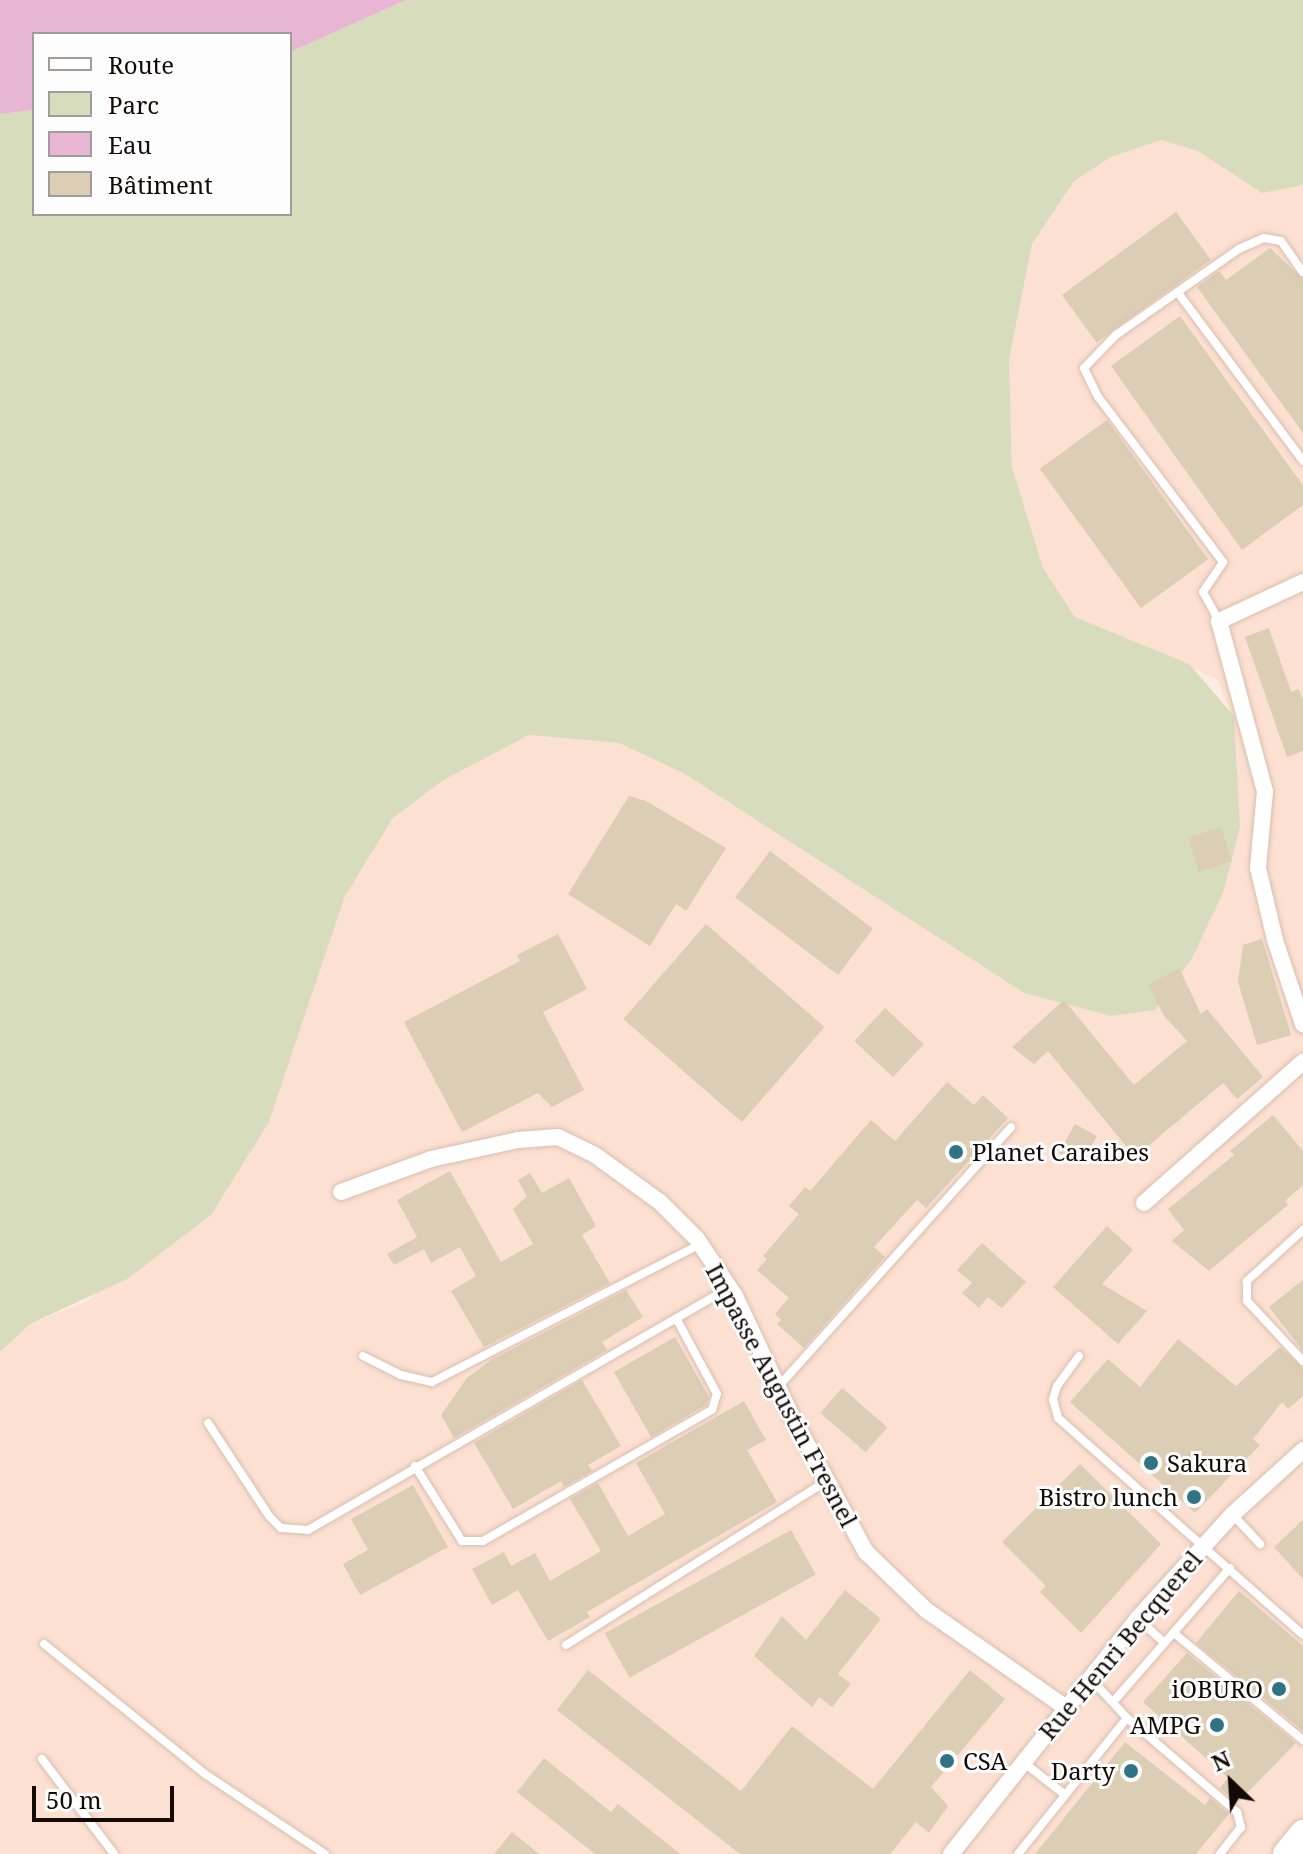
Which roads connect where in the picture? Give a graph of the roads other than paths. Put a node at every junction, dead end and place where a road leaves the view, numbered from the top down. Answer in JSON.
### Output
{"nodes":[{"id":1,"x":1303,"y":272,"type":"edge"},
{"id":2,"x":1179,"y":294,"type":"junction"},
{"id":3,"x":1303,"y":461,"type":"edge"},
{"id":4,"x":1303,"y":582,"type":"edge"},
{"id":5,"x":1219,"y":621,"type":"junction"},
{"id":6,"x":1303,"y":1024,"type":"edge"},
{"id":7,"x":1303,"y":1062,"type":"edge"},
{"id":8,"x":1011,"y":1127,"type":"dead end"},
{"id":9,"x":341,"y":1192,"type":"dead end"},
{"id":10,"x":1144,"y":1203,"type":"dead end"},
{"id":11,"x":1303,"y":1230,"type":"edge"},
{"id":12,"x":701,"y":1244,"type":"junction"},
{"id":13,"x":729,"y":1287,"type":"junction"},
{"id":14,"x":676,"y":1318,"type":"junction"},
{"id":15,"x":363,"y":1356,"type":"dead end"},
{"id":16,"x":1079,"y":1356,"type":"dead end"},
{"id":17,"x":1303,"y":1361,"type":"edge"},
{"id":18,"x":778,"y":1387,"type":"junction"},
{"id":19,"x":208,"y":1423,"type":"dead end"},
{"id":20,"x":1303,"y":1450,"type":"edge"},
{"id":21,"x":415,"y":1466,"type":"junction"},
{"id":22,"x":826,"y":1481,"type":"junction"},
{"id":23,"x":1233,"y":1514,"type":"junction"},
{"id":24,"x":1260,"y":1544,"type":"dead end"},
{"id":25,"x":1205,"y":1545,"type":"junction"},
{"id":26,"x":1230,"y":1568,"type":"junction"},
{"id":27,"x":1138,"y":1618,"type":"junction"},
{"id":28,"x":1174,"y":1633,"type":"junction"},
{"id":29,"x":1303,"y":1635,"type":"edge"},
{"id":30,"x":1165,"y":1643,"type":"junction"},
{"id":31,"x":44,"y":1644,"type":"dead end"},
{"id":32,"x":566,"y":1645,"type":"dead end"},
{"id":33,"x":1090,"y":1677,"type":"junction"},
{"id":34,"x":1113,"y":1702,"type":"junction"},
{"id":35,"x":1065,"y":1707,"type":"junction"},
{"id":36,"x":1127,"y":1718,"type":"junction"},
{"id":37,"x":1303,"y":1740,"type":"edge"},
{"id":38,"x":42,"y":1759,"type":"dead end"},
{"id":39,"x":1022,"y":1761,"type":"junction"},
{"id":40,"x":1064,"y":1794,"type":"junction"},
{"id":41,"x":1303,"y":1833,"type":"edge"},
{"id":42,"x":114,"y":1854,"type":"edge"},
{"id":43,"x":325,"y":1854,"type":"edge"},
{"id":44,"x":951,"y":1854,"type":"edge"},
{"id":45,"x":1018,"y":1854,"type":"edge"},
{"id":46,"x":1220,"y":1854,"type":"edge"},
{"id":47,"x":1286,"y":1854,"type":"edge"}],
"edges":[{"from":1,"to":2,"type":"lane"},
{"from":2,"to":3,"type":"lane"},
{"from":2,"to":5,"type":"lane"},
{"from":4,"to":5,"type":"street"},
{"from":5,"to":6,"type":"street"},
{"from":7,"to":10,"type":"street"},
{"from":8,"to":18,"type":"lane"},
{"from":9,"to":12,"type":"street","name":"Impasse Augustin Fresnel"},
{"from":11,"to":17,"type":"lane"},
{"from":12,"to":13,"type":"street","name":"Impasse Augustin Fresnel"},
{"from":12,"to":15,"type":"lane"},
{"from":13,"to":14,"type":"lane"},
{"from":13,"to":18,"type":"street","name":"Impasse Augustin Fresnel"},
{"from":14,"to":21,"type":"lane"},
{"from":14,"to":21,"type":"lane"},
{"from":16,"to":25,"type":"lane"},
{"from":18,"to":22,"type":"street","name":"Impasse Augustin Fresnel"},
{"from":19,"to":21,"type":"lane"},
{"from":20,"to":23,"type":"street","name":"Rue Henri Becquerel"},
{"from":22,"to":32,"type":"lane"},
{"from":22,"to":35,"type":"street","name":"Impasse Augustin Fresnel"},
{"from":23,"to":24,"type":"lane"},
{"from":23,"to":25,"type":"street","name":"Rue Henri Becquerel"},
{"from":25,"to":26,"type":"lane"},
{"from":25,"to":27,"type":"street","name":"Rue Henri Becquerel"},
{"from":26,"to":28,"type":"lane"},
{"from":26,"to":29,"type":"lane"},
{"from":27,"to":30,"type":"lane"},
{"from":27,"to":33,"type":"street","name":"Rue Henri Becquerel"},
{"from":28,"to":30,"type":"lane"},
{"from":28,"to":37,"type":"lane"},
{"from":30,"to":34,"type":"lane"},
{"from":31,"to":43,"type":"lane"},
{"from":33,"to":34,"type":"lane"},
{"from":33,"to":35,"type":"street","name":"Rue Henri Becquerel"},
{"from":34,"to":36,"type":"lane"},
{"from":35,"to":39,"type":"street","name":"Rue Henri Becquerel"},
{"from":36,"to":40,"type":"lane"},
{"from":36,"to":46,"type":"lane"},
{"from":38,"to":42,"type":"lane"},
{"from":39,"to":40,"type":"lane"},
{"from":39,"to":44,"type":"street","name":"Rue Henri Becquerel"},
{"from":40,"to":45,"type":"lane"},
{"from":41,"to":47,"type":"main road"}]}
